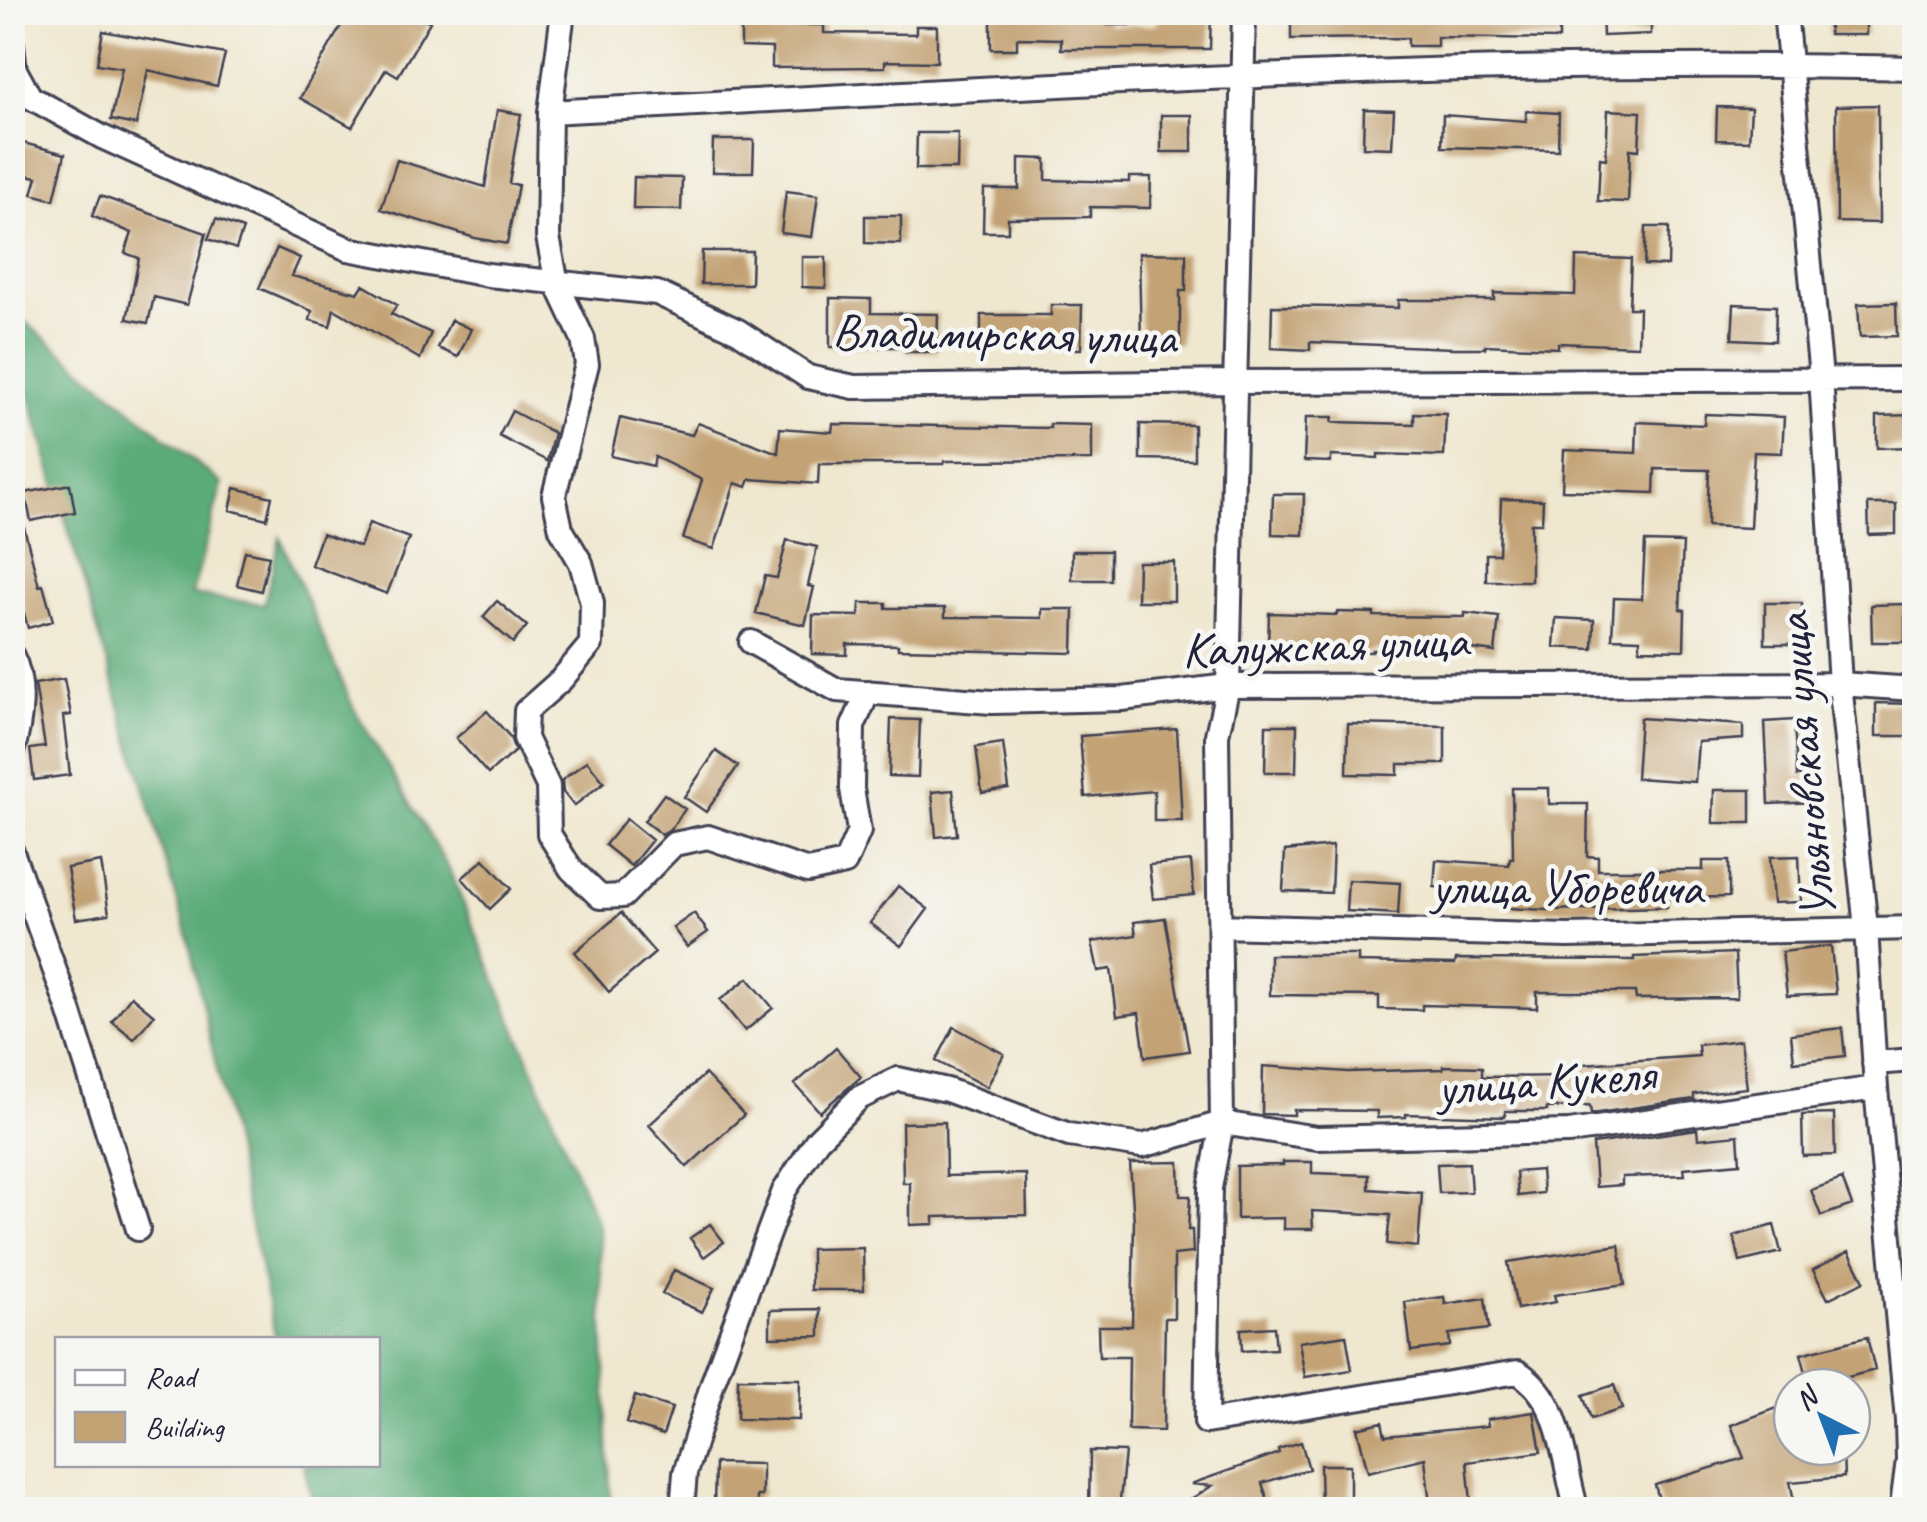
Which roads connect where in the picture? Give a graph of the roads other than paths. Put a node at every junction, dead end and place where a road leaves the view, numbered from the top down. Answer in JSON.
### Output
{"nodes":[{"id":1,"x":564,"y":12,"type":"edge"},
{"id":2,"x":1244,"y":12,"type":"edge"},
{"id":3,"x":1784,"y":12,"type":"edge"},
{"id":4,"x":12,"y":44,"type":"edge"},
{"id":5,"x":1790,"y":65,"type":"junction"},
{"id":6,"x":1914,"y":68,"type":"edge"},
{"id":7,"x":1241,"y":76,"type":"junction"},
{"id":8,"x":550,"y":112,"type":"junction"},
{"id":9,"x":557,"y":284,"type":"junction"},
{"id":10,"x":1821,"y":378,"type":"junction"},
{"id":11,"x":1914,"y":379,"type":"edge"},
{"id":12,"x":1236,"y":382,"type":"junction"},
{"id":13,"x":751,"y":642,"type":"dead end"},
{"id":14,"x":12,"y":656,"type":"edge"},
{"id":15,"x":1840,"y":684,"type":"junction"},
{"id":16,"x":1228,"y":686,"type":"junction"},
{"id":17,"x":1914,"y":689,"type":"edge"},
{"id":18,"x":868,"y":692,"type":"junction"},
{"id":19,"x":12,"y":752,"type":"edge"},
{"id":20,"x":12,"y":852,"type":"edge"},
{"id":21,"x":1220,"y":926,"type":"junction"},
{"id":22,"x":1866,"y":928,"type":"junction"},
{"id":23,"x":1914,"y":928,"type":"edge"},
{"id":24,"x":1914,"y":1060,"type":"edge"},
{"id":25,"x":1874,"y":1063,"type":"junction"},
{"id":26,"x":1876,"y":1088,"type":"junction"},
{"id":27,"x":1222,"y":1124,"type":"junction"},
{"id":28,"x":138,"y":1229,"type":"dead end"},
{"id":29,"x":1903,"y":1508,"type":"edge"},
{"id":30,"x":682,"y":1510,"type":"edge"},
{"id":31,"x":1577,"y":1510,"type":"edge"}],
"edges":[{"from":1,"to":8,"type":"street"},
{"from":2,"to":7,"type":"street"},
{"from":3,"to":5,"type":"street","name":"Ульяновская улица"},
{"from":4,"to":9,"type":"street","name":"Владимирская улица"},
{"from":5,"to":6,"type":"street"},
{"from":5,"to":7,"type":"street"},
{"from":5,"to":10,"type":"street","name":"Ульяновская улица"},
{"from":7,"to":8,"type":"street"},
{"from":7,"to":12,"type":"street"},
{"from":8,"to":9,"type":"street"},
{"from":9,"to":12,"type":"street","name":"Владимирская улица"},
{"from":9,"to":18,"type":"street"},
{"from":10,"to":11,"type":"street","name":"Владимирская улица"},
{"from":10,"to":12,"type":"street","name":"Владимирская улица"},
{"from":10,"to":15,"type":"street","name":"Ульяновская улица"},
{"from":12,"to":16,"type":"street"},
{"from":13,"to":18,"type":"street","name":"Калужская улица"},
{"from":14,"to":19,"type":"street"},
{"from":15,"to":16,"type":"street","name":"Калужская улица"},
{"from":15,"to":17,"type":"street","name":"Калужская улица"},
{"from":15,"to":22,"type":"street","name":"Ульяновская улица"},
{"from":16,"to":18,"type":"street","name":"Калужская улица"},
{"from":16,"to":21,"type":"street"},
{"from":20,"to":28,"type":"street"},
{"from":21,"to":22,"type":"street","name":"улица Уборевича"},
{"from":21,"to":27,"type":"street"},
{"from":22,"to":23,"type":"street","name":"улица Уборевича"},
{"from":22,"to":25,"type":"street","name":"Ульяновская улица"},
{"from":24,"to":25,"type":"street"},
{"from":25,"to":26,"type":"street","name":"Ульяновская улица"},
{"from":26,"to":27,"type":"street","name":"улица Кукеля"},
{"from":26,"to":29,"type":"street","name":"Ульяновская улица"},
{"from":27,"to":30,"type":"street"},
{"from":27,"to":31,"type":"street"}]}
